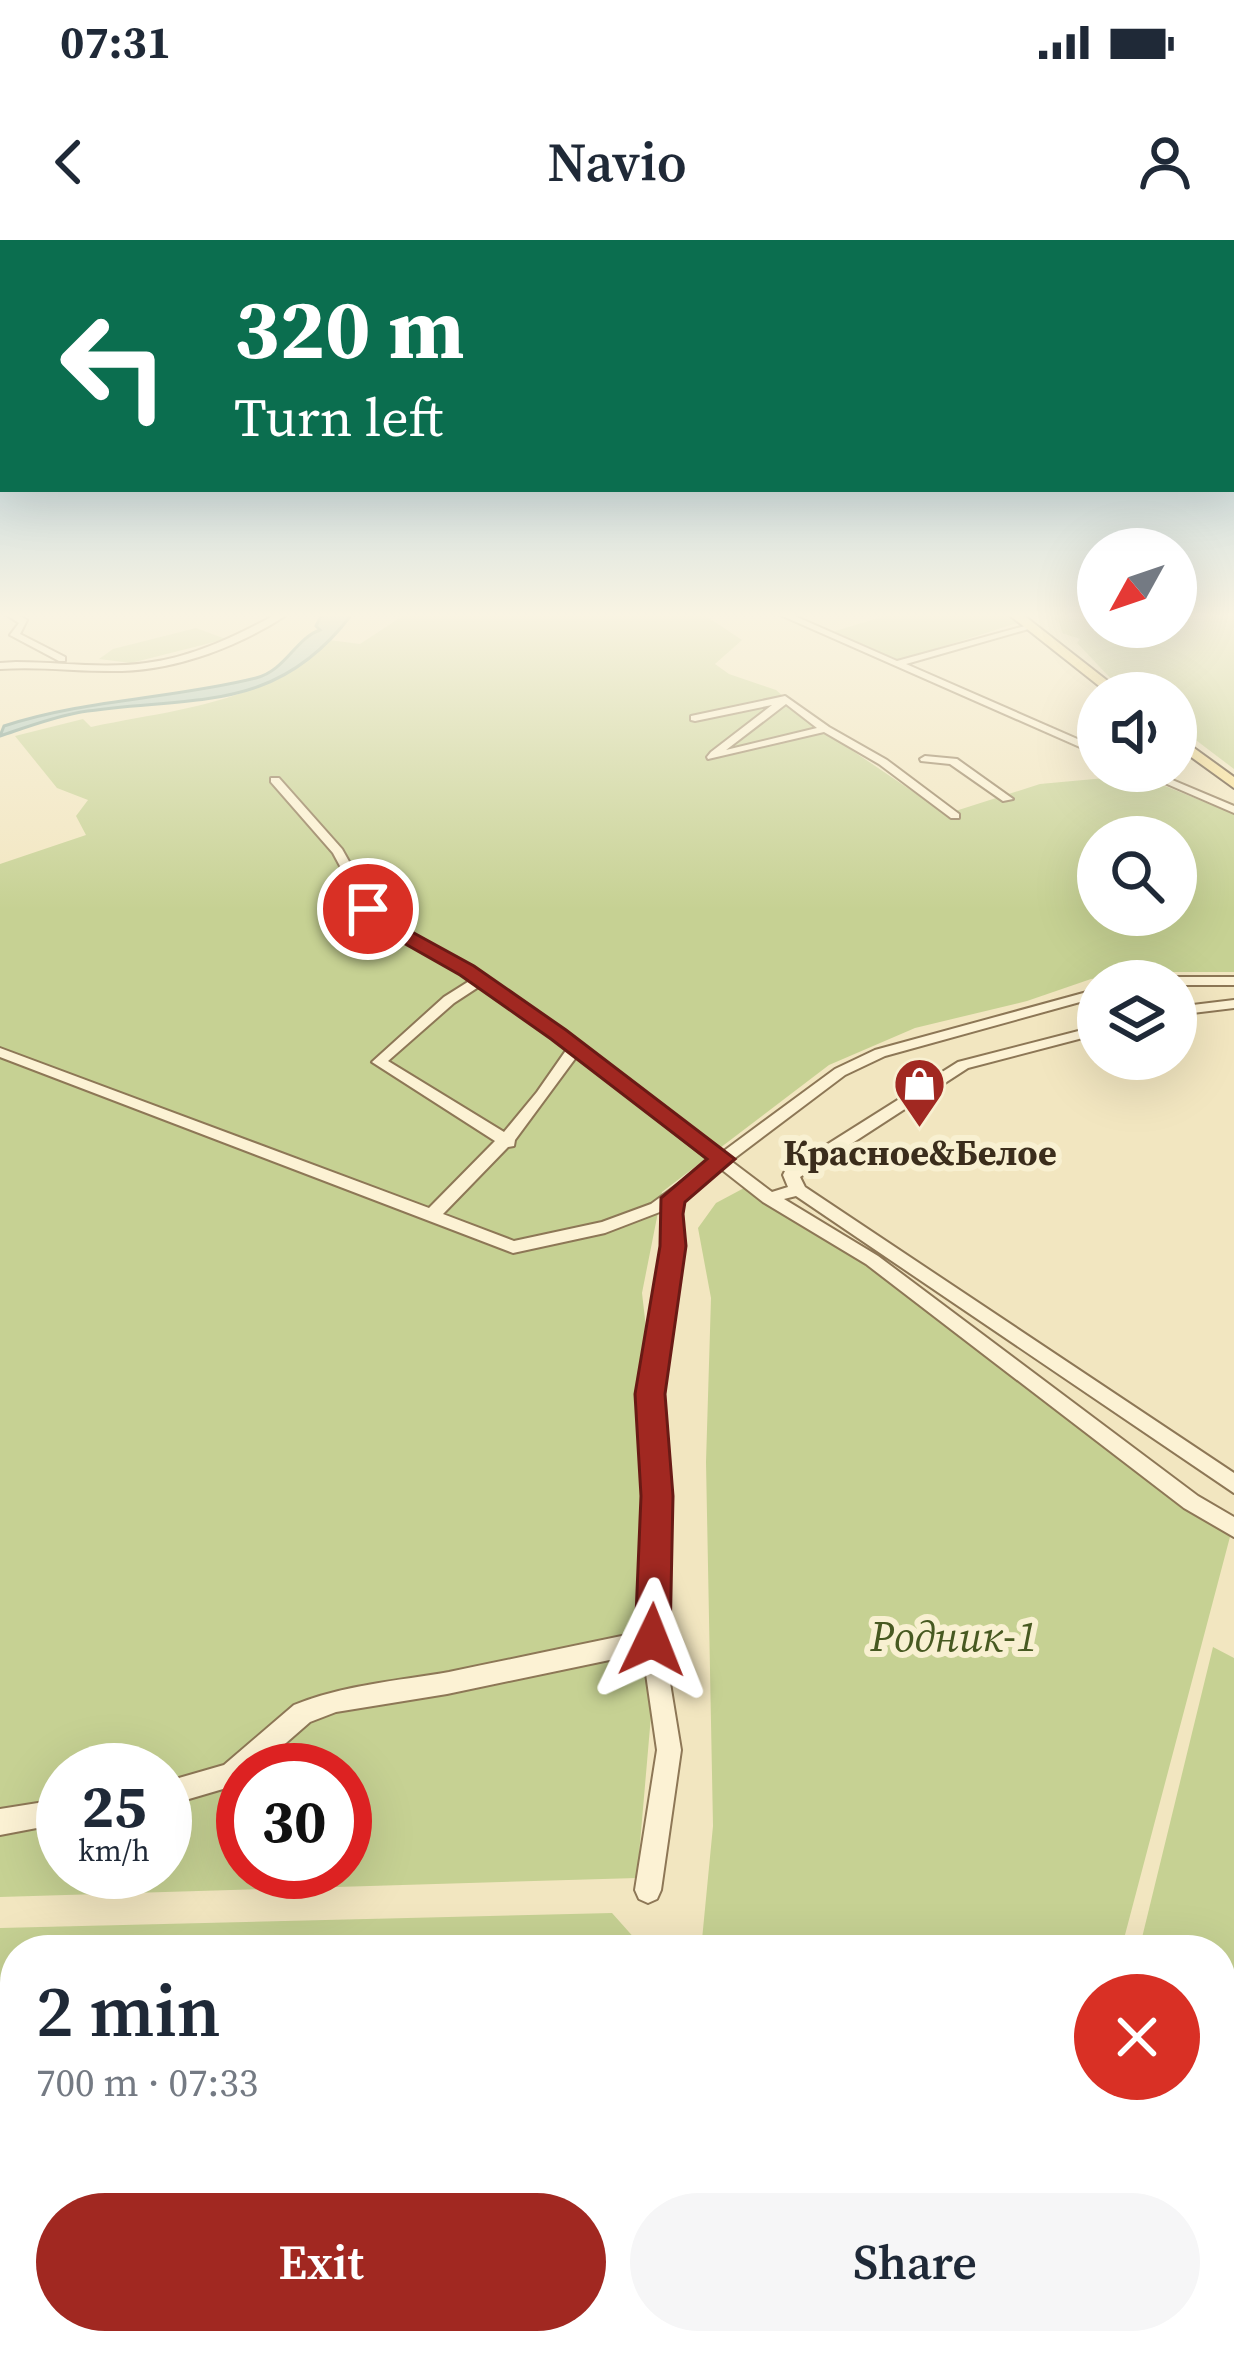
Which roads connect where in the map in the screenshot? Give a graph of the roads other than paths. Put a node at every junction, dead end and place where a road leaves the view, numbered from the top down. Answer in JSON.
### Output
{"nodes":[{"id":1,"x":720,"y":713,"type":"edge"},
{"id":2,"x":767,"y":713,"type":"edge"},
{"id":3,"x":803,"y":713,"type":"edge"},
{"id":4,"x":1008,"y":713,"type":"edge"},
{"id":5,"x":695,"y":718,"type":"dead end"},
{"id":6,"x":825,"y":729,"type":"junction"},
{"id":7,"x":1077,"y":743,"type":"edge"},
{"id":8,"x":1197,"y":755,"type":"edge"},
{"id":9,"x":925,"y":759,"type":"dead end"},
{"id":10,"x":275,"y":780,"type":"dead end"},
{"id":11,"x":1234,"y":784,"type":"edge"},
{"id":12,"x":1192,"y":792,"type":"edge"},
{"id":13,"x":1007,"y":799,"type":"dead end"},
{"id":14,"x":1234,"y":810,"type":"edge"},
{"id":15,"x":955,"y":816,"type":"dead end"},
{"id":16,"x":480,"y":980,"type":"junction"},
{"id":17,"x":1197,"y":981,"type":"edge"},
{"id":18,"x":1234,"y":981,"type":"edge"},
{"id":19,"x":1077,"y":999,"type":"edge"},
{"id":20,"x":1234,"y":1004,"type":"edge"},
{"id":21,"x":1197,"y":1008,"type":"edge"},
{"id":22,"x":1077,"y":1035,"type":"edge"},
{"id":23,"x":574,"y":1049,"type":"junction"},
{"id":24,"x":0,"y":1052,"type":"edge"},
{"id":25,"x":508,"y":1142,"type":"junction"},
{"id":26,"x":723,"y":1159,"type":"junction"},
{"id":27,"x":798,"y":1190,"type":"junction"},
{"id":28,"x":674,"y":1198,"type":"junction"},
{"id":29,"x":770,"y":1198,"type":"junction"},
{"id":30,"x":432,"y":1215,"type":"junction"},
{"id":31,"x":1234,"y":1484,"type":"edge"},
{"id":32,"x":1234,"y":1528,"type":"edge"},
{"id":33,"x":652,"y":1640,"type":"junction"},
{"id":34,"x":192,"y":1786,"type":"edge"},
{"id":35,"x":36,"y":1816,"type":"edge"},
{"id":36,"x":0,"y":1822,"type":"edge"},
{"id":37,"x":648,"y":1890,"type":"dead end"}],
"edges":[{"from":1,"to":5,"type":"street"},
{"from":2,"to":6,"type":"street"},
{"from":3,"to":6,"type":"street"},
{"from":4,"to":7,"type":"street"},
{"from":6,"to":15,"type":"street"},
{"from":8,"to":11,"type":"main road"},
{"from":9,"to":13,"type":"street"},
{"from":10,"to":16,"type":"street"},
{"from":12,"to":14,"type":"street"},
{"from":16,"to":23,"type":"street"},
{"from":16,"to":25,"type":"street"},
{"from":17,"to":18,"type":"street"},
{"from":19,"to":26,"type":"street"},
{"from":20,"to":21,"type":"street"},
{"from":22,"to":27,"type":"street"},
{"from":23,"to":25,"type":"street"},
{"from":23,"to":26,"type":"street"},
{"from":24,"to":30,"type":"street"},
{"from":25,"to":30,"type":"street"},
{"from":26,"to":28,"type":"street"},
{"from":26,"to":29,"type":"street"},
{"from":27,"to":29,"type":"street"},
{"from":27,"to":31,"type":"street"},
{"from":28,"to":30,"type":"street"},
{"from":28,"to":33,"type":"street"},
{"from":29,"to":32,"type":"street"},
{"from":33,"to":34,"type":"street"},
{"from":33,"to":37,"type":"street"},
{"from":35,"to":36,"type":"street"}]}
